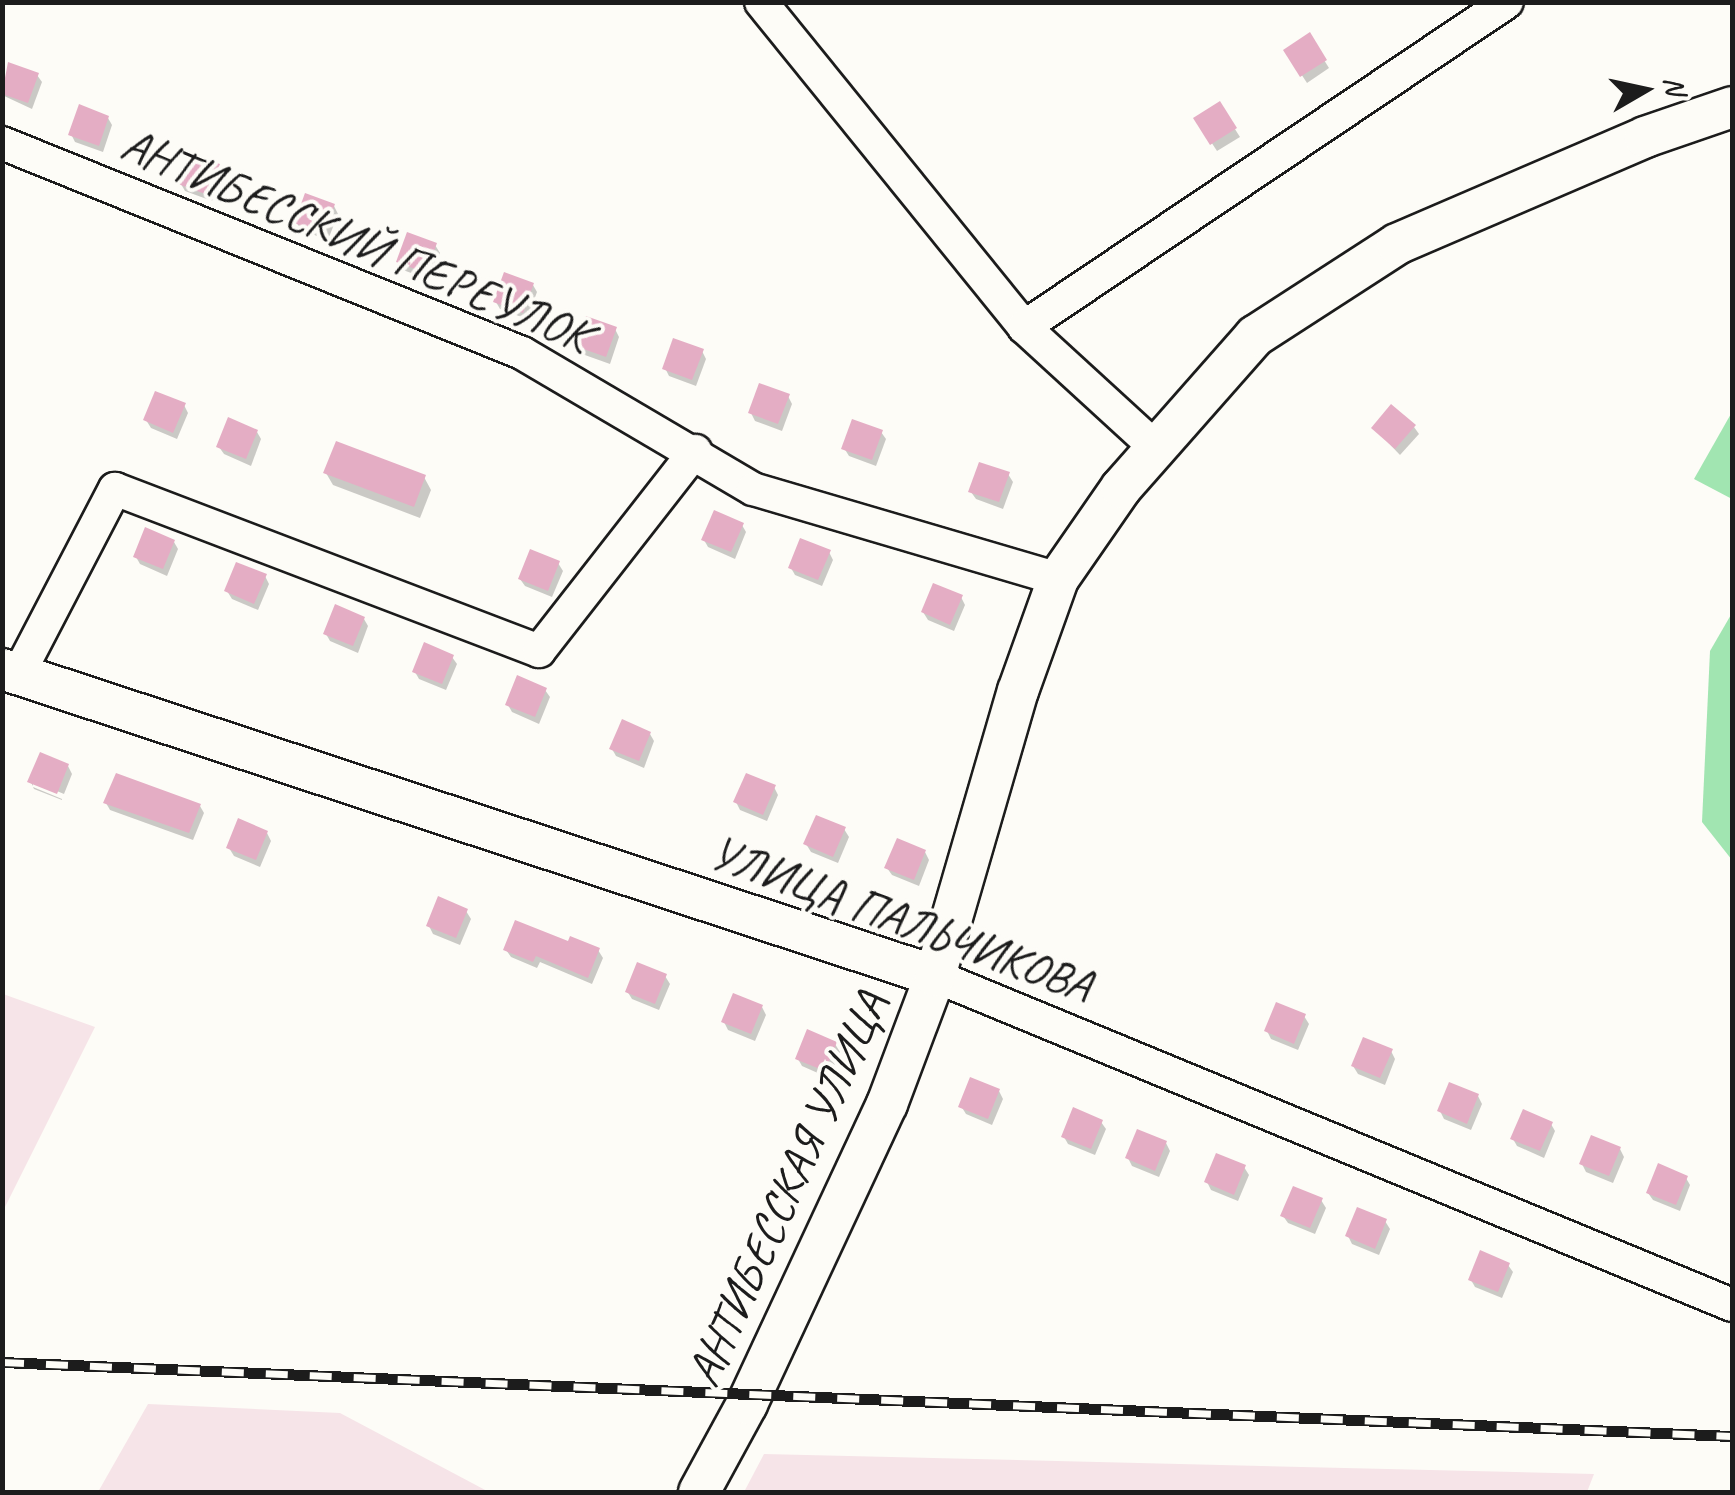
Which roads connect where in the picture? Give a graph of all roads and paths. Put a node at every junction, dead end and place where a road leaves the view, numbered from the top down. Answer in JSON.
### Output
{"nodes":[{"id":1,"x":762,"y":2,"type":"edge"},
{"id":2,"x":1507,"y":2,"type":"edge"},
{"id":3,"x":1732,"y":107,"type":"edge"},
{"id":4,"x":2,"y":142,"type":"edge"},
{"id":5,"x":1024,"y":327,"type":"junction"},
{"id":6,"x":1156,"y":448,"type":"junction"},
{"id":7,"x":695,"y":451,"type":"junction"},
{"id":8,"x":1058,"y":579,"type":"junction"},
{"id":9,"x":10,"y":672,"type":"edge"},
{"id":10,"x":935,"y":976,"type":"junction"},
{"id":11,"x":1732,"y":1304,"type":"edge"},
{"id":12,"x":700,"y":1492,"type":"edge"}],
"edges":[{"from":1,"to":5,"type":"street"},
{"from":2,"to":5,"type":"street"},
{"from":3,"to":6,"type":"main road","name":"АНТИБЕССКАЯ УЛИЦА"},
{"from":4,"to":7,"type":"street","name":"АНТИБЕССКИЙ ПЕРЕУЛОК"},
{"from":5,"to":6,"type":"street"},
{"from":6,"to":8,"type":"main road","name":"АНТИБЕССКАЯ УЛИЦА"},
{"from":7,"to":8,"type":"street","name":"АНТИБЕССКИЙ ПЕРЕУЛОК"},
{"from":7,"to":9,"type":"street","name":"УЛИЦА ПАЛЬЧИКОВА"},
{"from":8,"to":10,"type":"main road","name":"АНТИБЕССКАЯ УЛИЦА"},
{"from":9,"to":10,"type":"main road","name":"УЛИЦА ПАЛЬЧИКОВА"},
{"from":10,"to":11,"type":"street","name":"УЛИЦА ПАЛЬЧИКОВА"},
{"from":10,"to":12,"type":"main road","name":"АНТИБЕССКАЯ УЛИЦА"}]}
